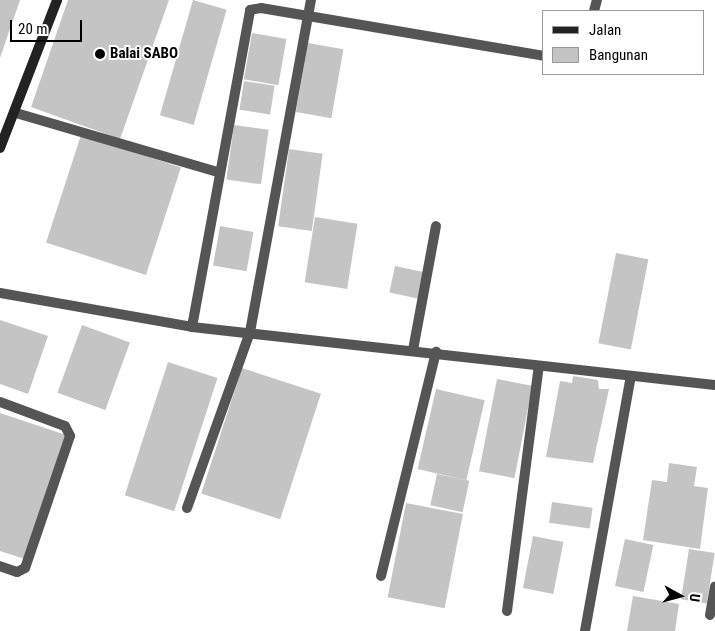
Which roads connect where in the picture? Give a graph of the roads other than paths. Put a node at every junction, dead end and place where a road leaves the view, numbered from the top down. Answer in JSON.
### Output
{"nodes":[{"id":1,"x":57,"y":0,"type":"edge"},
{"id":2,"x":266,"y":0,"type":"edge"},
{"id":3,"x":311,"y":0,"type":"edge"},
{"id":4,"x":257,"y":8,"type":"junction"},
{"id":5,"x":308,"y":17,"type":"junction"},
{"id":6,"x":542,"y":56,"type":"edge"},
{"id":7,"x":16,"y":113,"type":"junction"},
{"id":8,"x":0,"y":148,"type":"edge"},
{"id":9,"x":218,"y":172,"type":"junction"},
{"id":10,"x":436,"y":226,"type":"dead end"},
{"id":11,"x":1,"y":291,"type":"edge"},
{"id":12,"x":192,"y":327,"type":"junction"},
{"id":13,"x":250,"y":332,"type":"junction"},
{"id":14,"x":413,"y":350,"type":"junction"},
{"id":15,"x":436,"y":352,"type":"junction"},
{"id":16,"x":539,"y":366,"type":"junction"},
{"id":17,"x":631,"y":376,"type":"junction"},
{"id":18,"x":715,"y":385,"type":"edge"},
{"id":19,"x":0,"y":402,"type":"edge"},
{"id":20,"x":187,"y":508,"type":"dead end"},
{"id":21,"x":0,"y":566,"type":"edge"},
{"id":22,"x":381,"y":576,"type":"dead end"},
{"id":23,"x":715,"y":586,"type":"edge"},
{"id":24,"x":507,"y":612,"type":"dead end"},
{"id":25,"x":710,"y":615,"type":"dead end"},
{"id":26,"x":585,"y":631,"type":"edge"}],
"edges":[{"from":1,"to":7,"type":"street"},
{"from":2,"to":4,"type":"street"},
{"from":3,"to":5,"type":"street"},
{"from":4,"to":5,"type":"street"},
{"from":4,"to":9,"type":"street"},
{"from":5,"to":6,"type":"street"},
{"from":5,"to":13,"type":"street"},
{"from":7,"to":8,"type":"street"},
{"from":7,"to":9,"type":"street"},
{"from":9,"to":12,"type":"street"},
{"from":10,"to":14,"type":"street"},
{"from":11,"to":12,"type":"street"},
{"from":12,"to":13,"type":"street"},
{"from":13,"to":14,"type":"street"},
{"from":13,"to":20,"type":"street"},
{"from":14,"to":15,"type":"street"},
{"from":15,"to":16,"type":"street"},
{"from":15,"to":22,"type":"street"},
{"from":16,"to":17,"type":"street"},
{"from":16,"to":24,"type":"street"},
{"from":17,"to":18,"type":"street"},
{"from":17,"to":26,"type":"street"},
{"from":19,"to":21,"type":"street"},
{"from":23,"to":25,"type":"street"}]}
